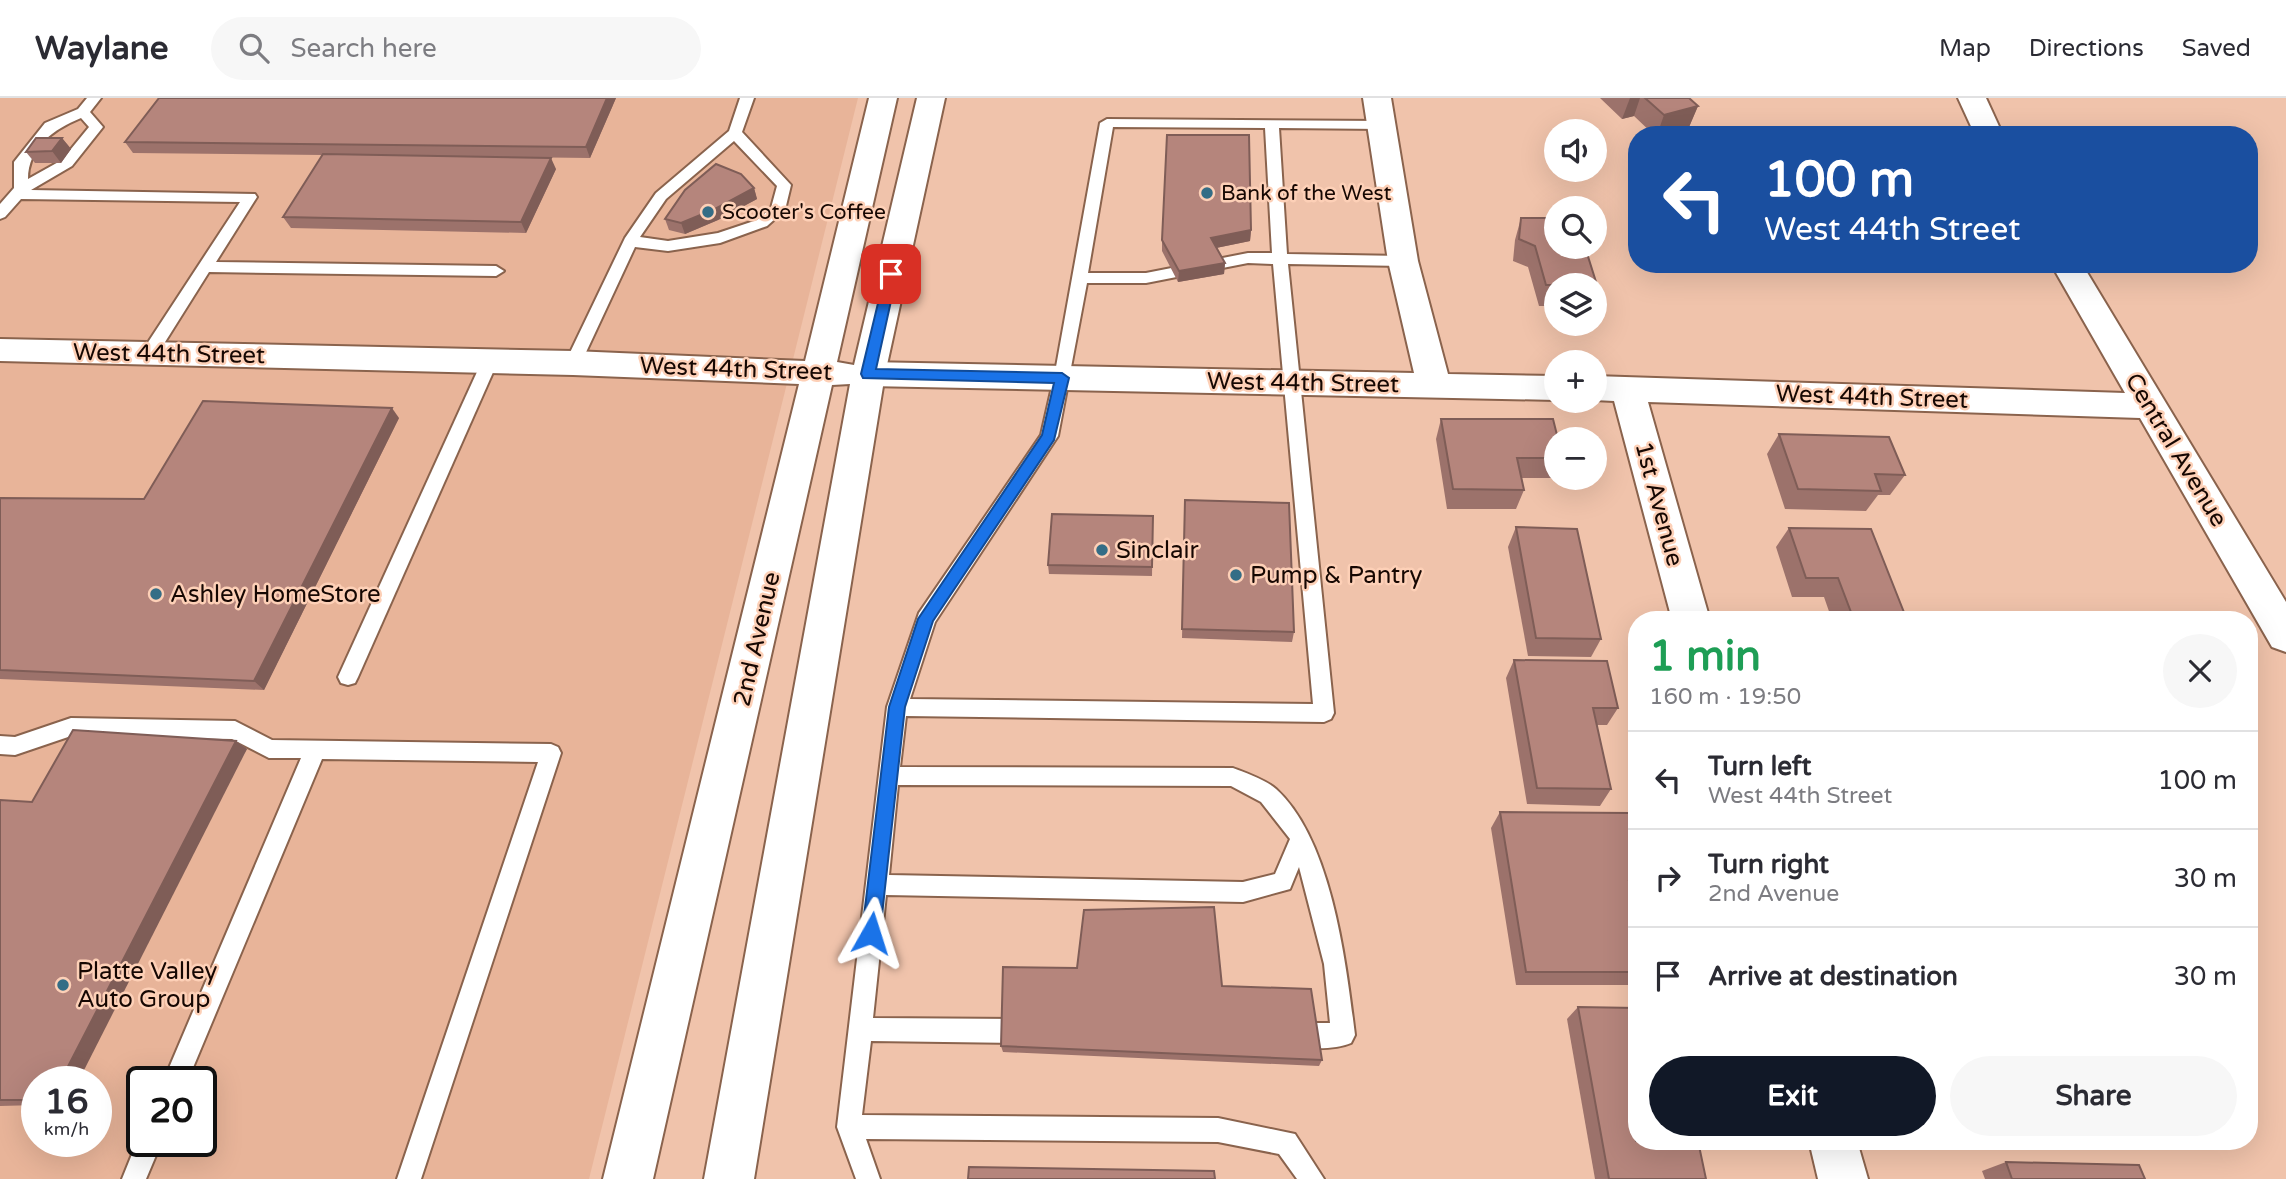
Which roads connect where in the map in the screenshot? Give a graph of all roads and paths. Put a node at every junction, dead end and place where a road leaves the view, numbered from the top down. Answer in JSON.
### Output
{"nodes":[{"id":1,"x":94,"y":98,"type":"edge"},
{"id":2,"x":747,"y":98,"type":"edge"},
{"id":3,"x":883,"y":98,"type":"edge"},
{"id":4,"x":931,"y":98,"type":"edge"},
{"id":5,"x":1367,"y":98,"type":"edge"},
{"id":6,"x":1972,"y":98,"type":"edge"},
{"id":7,"x":1378,"y":107,"type":"edge"},
{"id":8,"x":83,"y":112,"type":"junction"},
{"id":9,"x":1272,"y":125,"type":"junction"},
{"id":10,"x":1984,"y":126,"type":"edge"},
{"id":11,"x":735,"y":133,"type":"junction"},
{"id":12,"x":18,"y":191,"type":"junction"},
{"id":13,"x":0,"y":214,"type":"edge"},
{"id":14,"x":630,"y":241,"type":"junction"},
{"id":15,"x":1280,"y":259,"type":"junction"},
{"id":16,"x":1403,"y":261,"type":"junction"},
{"id":17,"x":205,"y":267,"type":"junction"},
{"id":18,"x":496,"y":271,"type":"dead end"},
{"id":19,"x":2071,"y":273,"type":"edge"},
{"id":20,"x":1080,"y":278,"type":"junction"},
{"id":21,"x":0,"y":350,"type":"edge"},
{"id":22,"x":149,"y":354,"type":"junction"},
{"id":23,"x":490,"y":361,"type":"junction"},
{"id":24,"x":573,"y":363,"type":"junction"},
{"id":25,"x":820,"y":373,"type":"junction"},
{"id":26,"x":868,"y":374,"type":"junction"},
{"id":27,"x":1062,"y":378,"type":"junction"},
{"id":28,"x":1293,"y":383,"type":"junction"},
{"id":29,"x":1434,"y":386,"type":"junction"},
{"id":30,"x":1544,"y":388,"type":"edge"},
{"id":31,"x":1611,"y":388,"type":"edge"},
{"id":32,"x":2149,"y":406,"type":"junction"},
{"id":33,"x":1688,"y":611,"type":"edge"},
{"id":34,"x":2286,"y":636,"type":"edge"},
{"id":35,"x":348,"y":677,"type":"dead end"},
{"id":36,"x":897,"y":707,"type":"junction"},
{"id":37,"x":0,"y":745,"type":"edge"},
{"id":38,"x":316,"y":748,"type":"junction"},
{"id":39,"x":889,"y":776,"type":"junction"},
{"id":40,"x":1300,"y":837,"type":"junction"},
{"id":41,"x":876,"y":885,"type":"junction"},
{"id":42,"x":860,"y":1029,"type":"junction"},
{"id":43,"x":1053,"y":1032,"type":"edge"},
{"id":44,"x":1274,"y":1034,"type":"edge"},
{"id":45,"x":182,"y":1066,"type":"edge"},
{"id":46,"x":849,"y":1127,"type":"junction"},
{"id":47,"x":1835,"y":1150,"type":"edge"},
{"id":48,"x":143,"y":1157,"type":"edge"},
{"id":49,"x":134,"y":1179,"type":"edge"},
{"id":50,"x":409,"y":1179,"type":"edge"},
{"id":51,"x":628,"y":1179,"type":"edge"},
{"id":52,"x":729,"y":1179,"type":"edge"},
{"id":53,"x":868,"y":1179,"type":"edge"},
{"id":54,"x":1312,"y":1179,"type":"edge"},
{"id":55,"x":1843,"y":1179,"type":"edge"}],
"edges":[{"from":1,"to":8,"type":"lane"},
{"from":2,"to":11,"type":"lane"},
{"from":3,"to":25,"type":"street","name":"2nd Avenue"},
{"from":4,"to":26,"type":"street"},
{"from":5,"to":7,"type":"lane"},
{"from":6,"to":10,"type":"street"},
{"from":7,"to":9,"type":"lane"},
{"from":7,"to":16,"type":"street"},
{"from":8,"to":12,"type":"lane"},
{"from":8,"to":12,"type":"lane"},
{"from":9,"to":15,"type":"lane"},
{"from":9,"to":20,"type":"lane"},
{"from":11,"to":14,"type":"lane"},
{"from":11,"to":14,"type":"lane"},
{"from":12,"to":13,"type":"lane"},
{"from":12,"to":17,"type":"lane"},
{"from":14,"to":24,"type":"lane"},
{"from":15,"to":16,"type":"lane"},
{"from":15,"to":20,"type":"lane"},
{"from":15,"to":28,"type":"lane"},
{"from":16,"to":29,"type":"street"},
{"from":17,"to":18,"type":"lane"},
{"from":17,"to":22,"type":"lane"},
{"from":19,"to":32,"type":"street","name":"Central Avenue"},
{"from":20,"to":27,"type":"lane"},
{"from":21,"to":22,"type":"street","name":"West 44th Street"},
{"from":22,"to":23,"type":"street","name":"West 44th Street"},
{"from":23,"to":24,"type":"street","name":"West 44th Street"},
{"from":23,"to":35,"type":"lane"},
{"from":24,"to":25,"type":"street","name":"West 44th Street"},
{"from":25,"to":26,"type":"street","name":"West 44th Street"},
{"from":25,"to":51,"type":"street","name":"2nd Avenue"},
{"from":26,"to":27,"type":"street","name":"West 44th Street"},
{"from":26,"to":52,"type":"street"},
{"from":27,"to":28,"type":"street","name":"West 44th Street"},
{"from":27,"to":36,"type":"lane"},
{"from":28,"to":29,"type":"street","name":"West 44th Street"},
{"from":28,"to":36,"type":"lane"},
{"from":29,"to":30,"type":"street","name":"West 44th Street"},
{"from":31,"to":32,"type":"street","name":"West 44th Street"},
{"from":31,"to":33,"type":"street","name":"1st Avenue"},
{"from":32,"to":34,"type":"street","name":"Central Avenue"},
{"from":36,"to":39,"type":"lane"},
{"from":37,"to":38,"type":"lane"},
{"from":38,"to":45,"type":"lane"},
{"from":38,"to":50,"type":"lane"},
{"from":39,"to":40,"type":"lane"},
{"from":39,"to":41,"type":"lane"},
{"from":40,"to":41,"type":"lane"},
{"from":40,"to":44,"type":"lane"},
{"from":41,"to":42,"type":"lane"},
{"from":42,"to":43,"type":"lane"},
{"from":42,"to":46,"type":"lane"},
{"from":46,"to":53,"type":"lane"},
{"from":46,"to":54,"type":"lane"},
{"from":47,"to":55,"type":"street"},
{"from":48,"to":49,"type":"lane"}]}
